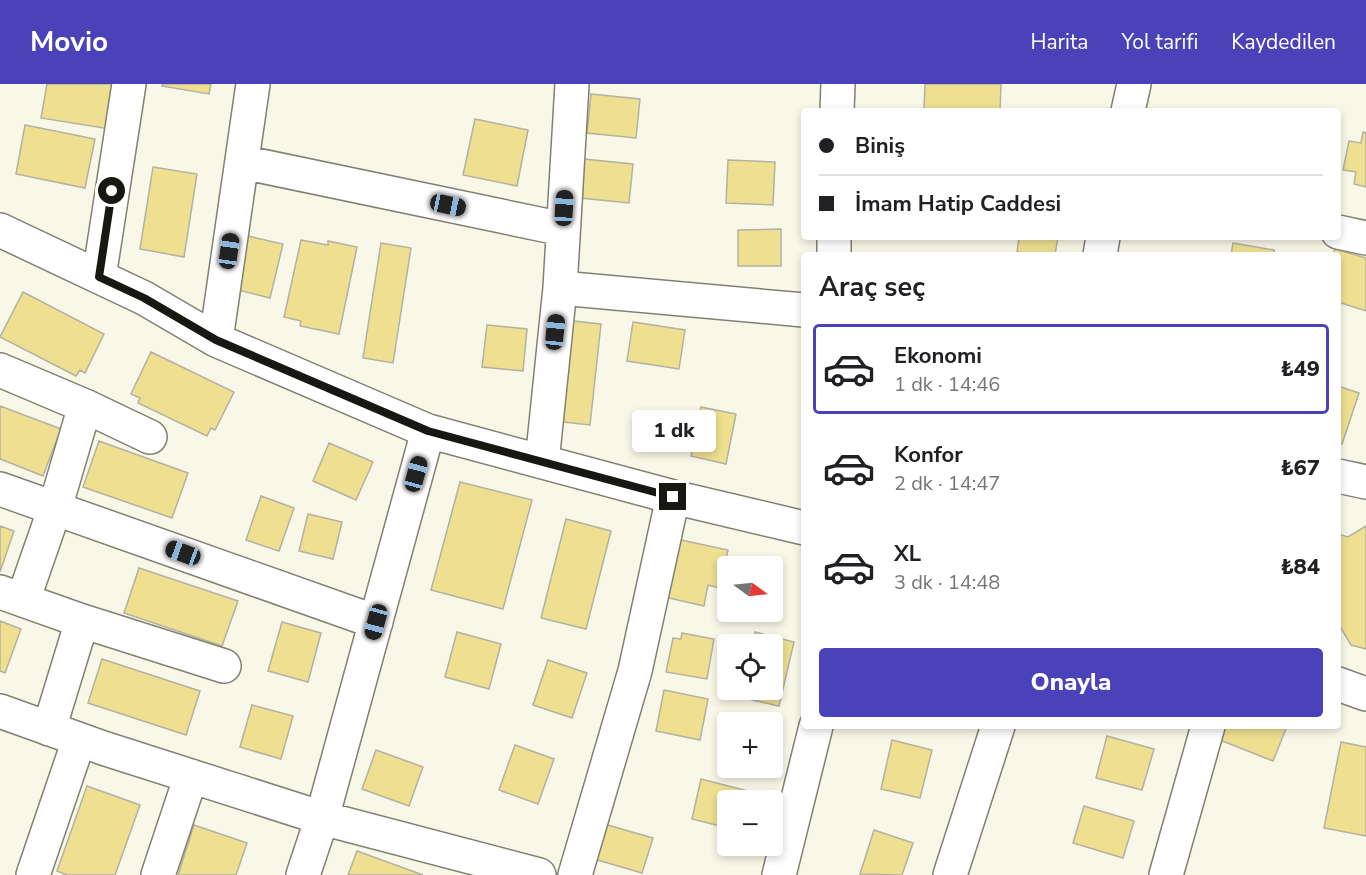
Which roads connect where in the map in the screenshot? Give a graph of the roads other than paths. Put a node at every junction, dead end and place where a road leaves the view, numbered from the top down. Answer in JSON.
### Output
{"nodes":[{"id":1,"x":129,"y":84,"type":"edge"},
{"id":2,"x":253,"y":84,"type":"edge"},
{"id":3,"x":572,"y":84,"type":"edge"},
{"id":4,"x":838,"y":84,"type":"edge"},
{"id":5,"x":1134,"y":84,"type":"edge"},
{"id":6,"x":837,"y":108,"type":"edge"},
{"id":7,"x":1129,"y":108,"type":"edge"},
{"id":8,"x":242,"y":162,"type":"junction"},
{"id":9,"x":563,"y":229,"type":"junction"},
{"id":10,"x":0,"y":230,"type":"edge"},
{"id":11,"x":1341,"y":233,"type":"edge"},
{"id":12,"x":1366,"y":238,"type":"edge"},
{"id":13,"x":99,"y":277,"type":"junction"},
{"id":14,"x":560,"y":288,"type":"junction"},
{"id":15,"x":801,"y":310,"type":"edge"},
{"id":16,"x":216,"y":340,"type":"junction"},
{"id":17,"x":0,"y":370,"type":"edge"},
{"id":18,"x":85,"y":406,"type":"junction"},
{"id":19,"x":428,"y":431,"type":"junction"},
{"id":20,"x":150,"y":437,"type":"dead end"},
{"id":21,"x":542,"y":462,"type":"junction"},
{"id":22,"x":1341,"y":477,"type":"edge"},
{"id":23,"x":1366,"y":482,"type":"edge"},
{"id":24,"x":0,"y":489,"type":"edge"},
{"id":25,"x":673,"y":497,"type":"junction"},
{"id":26,"x":55,"y":508,"type":"junction"},
{"id":27,"x":801,"y":527,"type":"edge"},
{"id":28,"x":12,"y":596,"type":"edge"},
{"id":29,"x":82,"y":621,"type":"junction"},
{"id":30,"x":376,"y":622,"type":"junction"},
{"id":31,"x":224,"y":666,"type":"dead end"},
{"id":32,"x":1341,"y":685,"type":"edge"},
{"id":33,"x":1366,"y":694,"type":"edge"},
{"id":34,"x":0,"y":711,"type":"edge"},
{"id":35,"x":49,"y":729,"type":"junction"},
{"id":36,"x":815,"y":729,"type":"edge"},
{"id":37,"x":997,"y":729,"type":"edge"},
{"id":38,"x":1207,"y":729,"type":"edge"},
{"id":39,"x":79,"y":740,"type":"junction"},
{"id":40,"x":191,"y":776,"type":"junction"},
{"id":41,"x":322,"y":818,"type":"junction"},
{"id":42,"x":33,"y":875,"type":"edge"},
{"id":43,"x":158,"y":875,"type":"edge"},
{"id":44,"x":303,"y":875,"type":"edge"},
{"id":45,"x":539,"y":875,"type":"edge"},
{"id":46,"x":575,"y":875,"type":"edge"},
{"id":47,"x":779,"y":875,"type":"edge"},
{"id":48,"x":950,"y":875,"type":"edge"},
{"id":49,"x":1166,"y":875,"type":"edge"}],
"edges":[{"from":1,"to":13,"type":"street"},
{"from":2,"to":8,"type":"street"},
{"from":3,"to":9,"type":"street"},
{"from":4,"to":6,"type":"street"},
{"from":5,"to":7,"type":"street"},
{"from":8,"to":9,"type":"street"},
{"from":8,"to":16,"type":"street"},
{"from":9,"to":14,"type":"street"},
{"from":10,"to":13,"type":"street"},
{"from":11,"to":12,"type":"street"},
{"from":13,"to":16,"type":"street"},
{"from":14,"to":15,"type":"street"},
{"from":14,"to":21,"type":"street"},
{"from":16,"to":19,"type":"street"},
{"from":17,"to":18,"type":"street"},
{"from":18,"to":20,"type":"street"},
{"from":18,"to":26,"type":"street"},
{"from":19,"to":21,"type":"street"},
{"from":19,"to":30,"type":"street"},
{"from":21,"to":25,"type":"street"},
{"from":22,"to":23,"type":"street"},
{"from":24,"to":26,"type":"street"},
{"from":25,"to":27,"type":"street"},
{"from":25,"to":46,"type":"street"},
{"from":26,"to":28,"type":"street"},
{"from":26,"to":30,"type":"street"},
{"from":28,"to":29,"type":"street"},
{"from":29,"to":31,"type":"street"},
{"from":29,"to":35,"type":"street"},
{"from":30,"to":41,"type":"street"},
{"from":32,"to":33,"type":"street"},
{"from":34,"to":35,"type":"street"},
{"from":35,"to":39,"type":"street"},
{"from":36,"to":47,"type":"street"},
{"from":37,"to":48,"type":"street"},
{"from":38,"to":49,"type":"street"},
{"from":39,"to":40,"type":"street"},
{"from":39,"to":42,"type":"street"},
{"from":40,"to":41,"type":"street"},
{"from":40,"to":43,"type":"street"},
{"from":41,"to":44,"type":"street"},
{"from":41,"to":45,"type":"street"}]}
